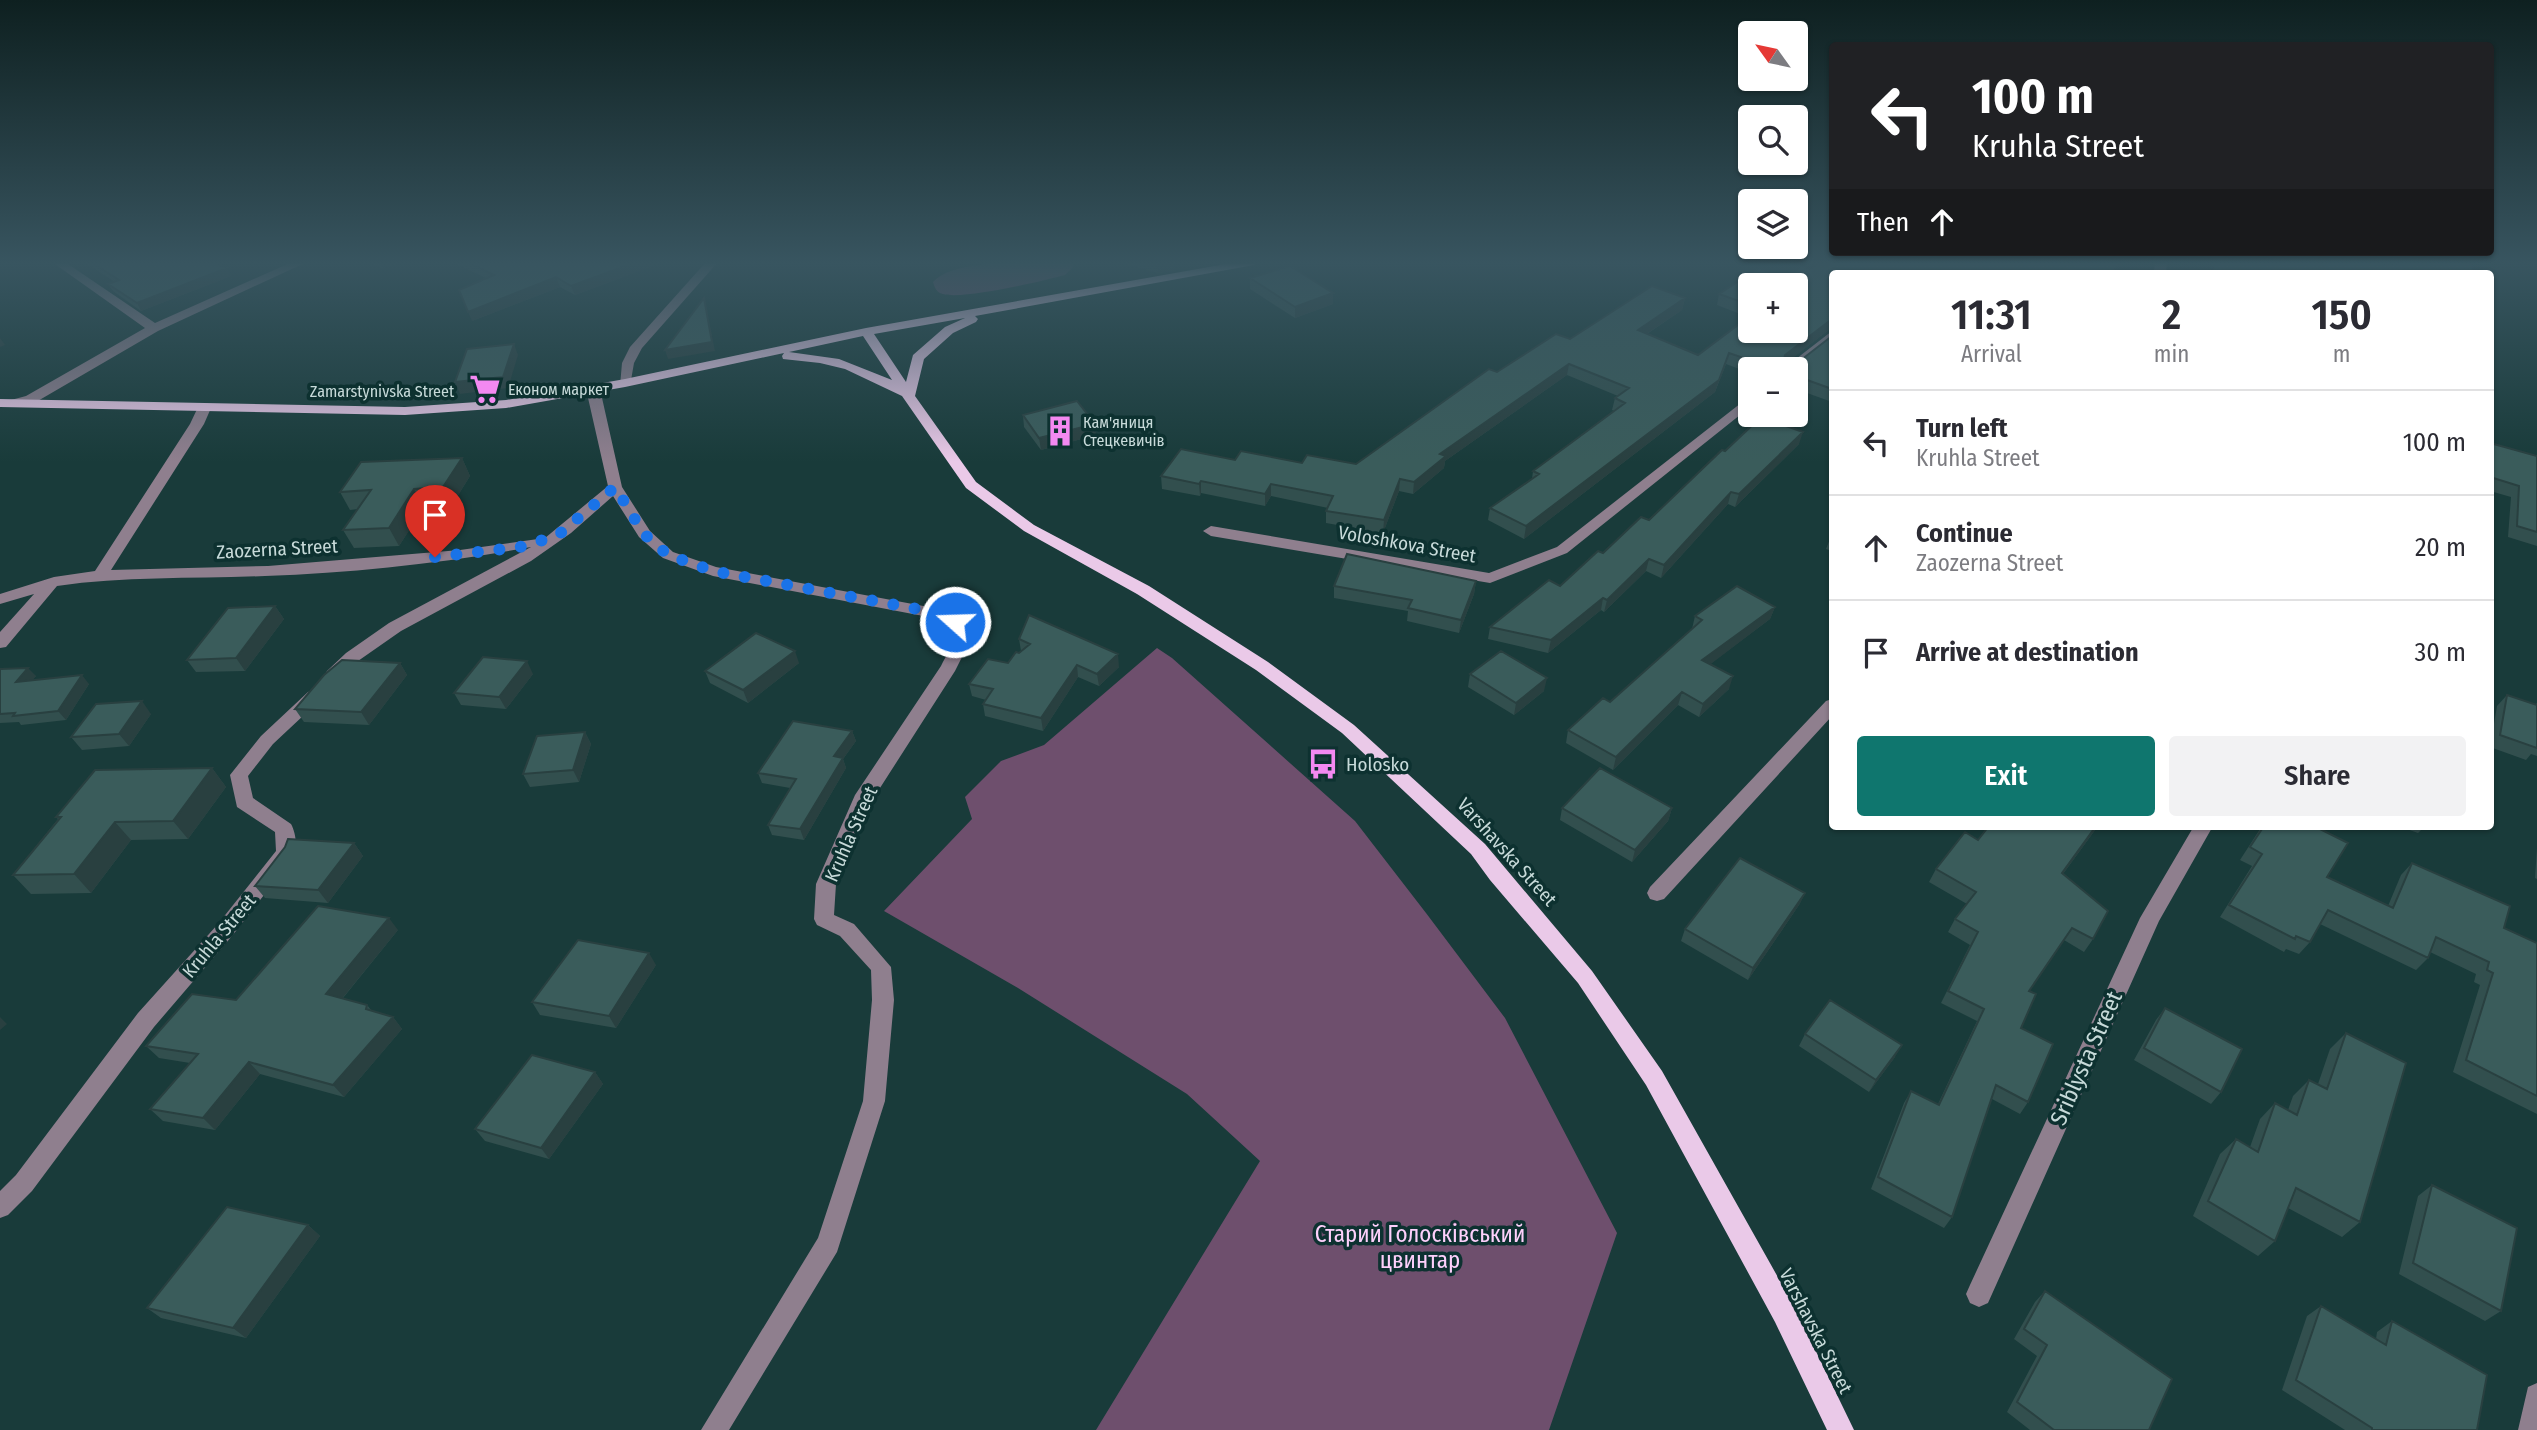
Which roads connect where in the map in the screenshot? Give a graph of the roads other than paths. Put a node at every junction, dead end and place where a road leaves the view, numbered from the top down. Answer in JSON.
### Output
{"nodes":[{"id":1,"x":153,"y":329,"type":"edge"},
{"id":2,"x":652,"y":329,"type":"edge"},
{"id":3,"x":879,"y":329,"type":"edge"},
{"id":4,"x":952,"y":329,"type":"edge"},
{"id":5,"x":866,"y":331,"type":"junction"},
{"id":6,"x":1829,"y":337,"type":"edge"},
{"id":7,"x":757,"y":355,"type":"junction"},
{"id":8,"x":1804,"y":357,"type":"edge"},
{"id":9,"x":625,"y":383,"type":"junction"},
{"id":10,"x":593,"y":390,"type":"junction"},
{"id":11,"x":909,"y":395,"type":"junction"},
{"id":12,"x":0,"y":403,"type":"edge"},
{"id":13,"x":16,"y":403,"type":"junction"},
{"id":14,"x":204,"y":408,"type":"junction"},
{"id":15,"x":1738,"y":410,"type":"edge"},
{"id":16,"x":615,"y":487,"type":"junction"},
{"id":17,"x":1211,"y":531,"type":"dead end"},
{"id":18,"x":557,"y":536,"type":"junction"},
{"id":19,"x":100,"y":575,"type":"junction"},
{"id":20,"x":54,"y":582,"type":"junction"},
{"id":21,"x":0,"y":599,"type":"edge"},
{"id":22,"x":0,"y":643,"type":"edge"},
{"id":23,"x":1829,"y":708,"type":"edge"},
{"id":24,"x":2202,"y":830,"type":"edge"},
{"id":25,"x":1657,"y":893,"type":"dead end"},
{"id":26,"x":0,"y":1207,"type":"edge"},
{"id":27,"x":1979,"y":1294,"type":"dead end"},
{"id":28,"x":2537,"y":1396,"type":"edge"},
{"id":29,"x":714,"y":1430,"type":"edge"},
{"id":30,"x":1841,"y":1430,"type":"edge"},
{"id":31,"x":2531,"y":1430,"type":"edge"}],
"edges":[{"from":1,"to":13,"type":"street"},
{"from":2,"to":9,"type":"street"},
{"from":3,"to":5,"type":"main road","name":"Zamarstynivska Street"},
{"from":4,"to":11,"type":"main road"},
{"from":5,"to":7,"type":"main road","name":"Zamarstynivska Street"},
{"from":5,"to":11,"type":"main road","name":"Varshavska Street"},
{"from":6,"to":8,"type":"street"},
{"from":7,"to":9,"type":"main road","name":"Zamarstynivska Street"},
{"from":7,"to":11,"type":"main road"},
{"from":9,"to":10,"type":"main road","name":"Zamarstynivska Street"},
{"from":10,"to":14,"type":"main road","name":"Zamarstynivska Street"},
{"from":10,"to":16,"type":"street","name":"Kruhla Street"},
{"from":11,"to":30,"type":"main road","name":"Varshavska Street"},
{"from":12,"to":13,"type":"main road","name":"Zamarstynivska Street"},
{"from":13,"to":14,"type":"main road","name":"Zamarstynivska Street"},
{"from":14,"to":19,"type":"street"},
{"from":15,"to":17,"type":"street","name":"Voloshkova Street"},
{"from":16,"to":18,"type":"street","name":"Kruhla Street"},
{"from":16,"to":29,"type":"street","name":"Kruhla Street"},
{"from":18,"to":19,"type":"street","name":"Zaozerna Street"},
{"from":18,"to":26,"type":"street","name":"Kruhla Street"},
{"from":19,"to":20,"type":"street","name":"Zaozerna Street"},
{"from":20,"to":21,"type":"street","name":"Zaozerna Street"},
{"from":20,"to":22,"type":"street"},
{"from":23,"to":25,"type":"street"},
{"from":24,"to":27,"type":"street","name":"Sriblysta Street"},
{"from":28,"to":31,"type":"street"}]}
